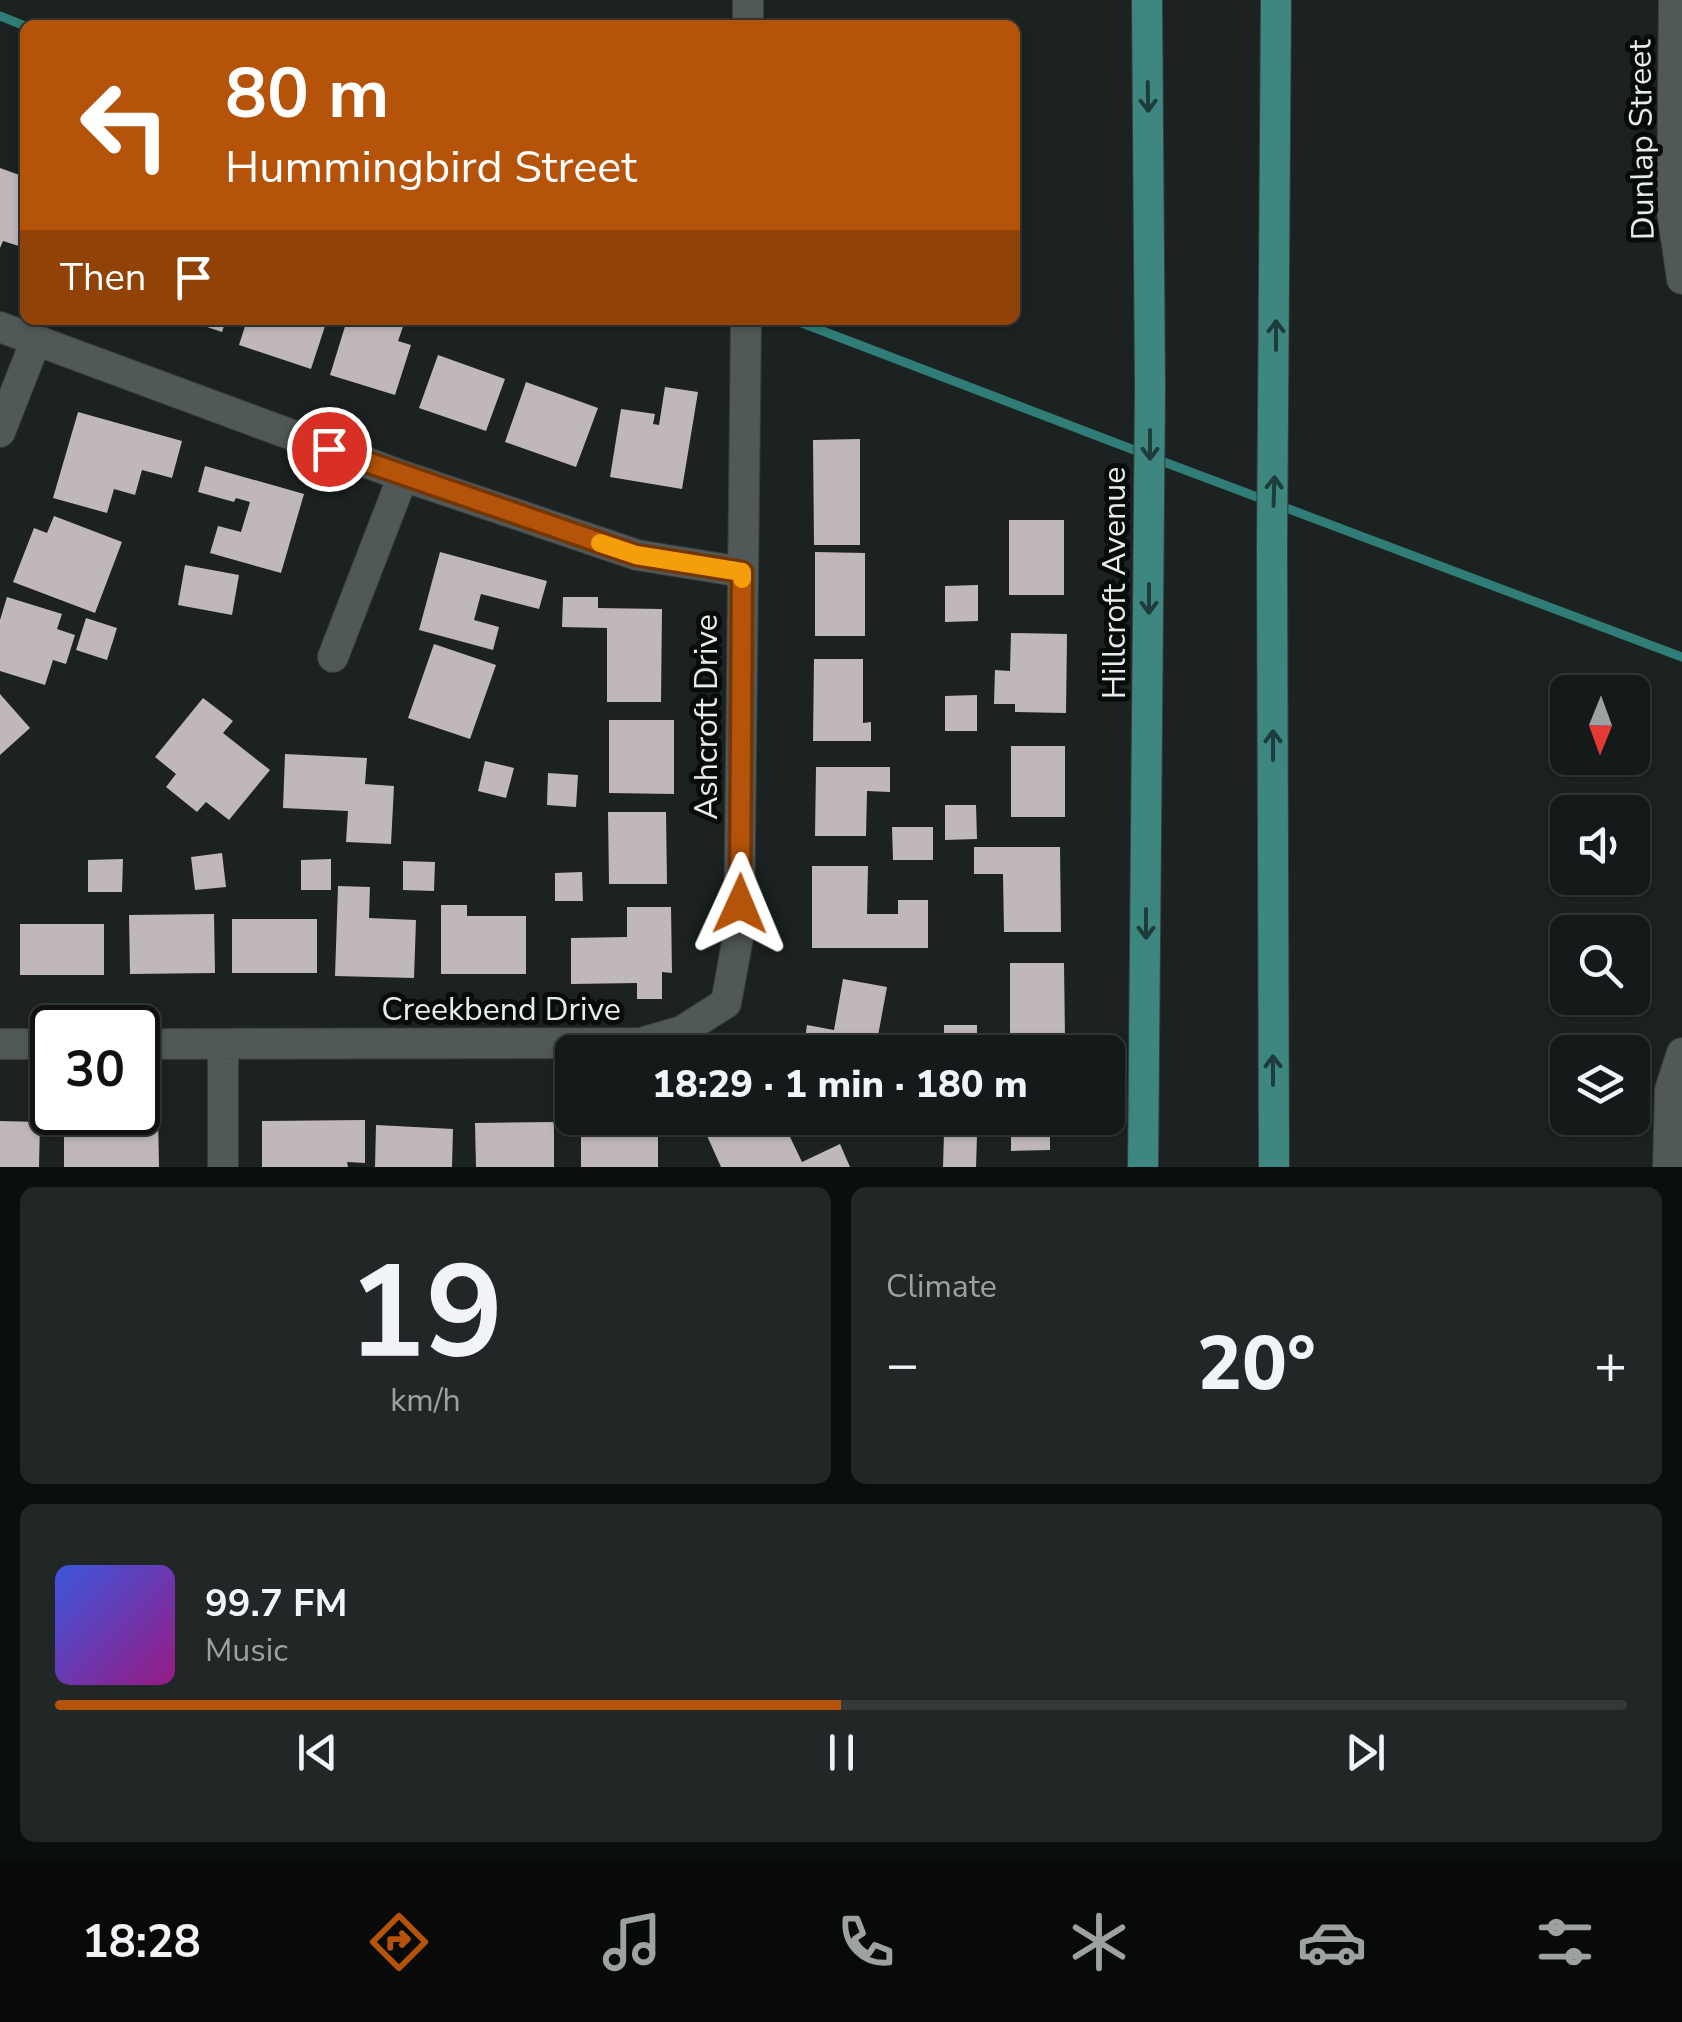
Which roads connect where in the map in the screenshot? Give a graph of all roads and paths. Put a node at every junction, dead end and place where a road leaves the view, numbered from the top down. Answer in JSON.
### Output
{"nodes":[{"id":1,"x":1147,"y":0,"type":"edge"},
{"id":2,"x":1276,"y":0,"type":"edge"},
{"id":3,"x":1674,"y":0,"type":"edge"},
{"id":4,"x":1682,"y":279,"type":"edge"},
{"id":5,"x":746,"y":325,"type":"edge"},
{"id":6,"x":0,"y":326,"type":"edge"},
{"id":7,"x":36,"y":340,"type":"junction"},
{"id":8,"x":0,"y":432,"type":"edge"},
{"id":9,"x":403,"y":476,"type":"junction"},
{"id":10,"x":742,"y":572,"type":"junction"},
{"id":11,"x":332,"y":657,"type":"dead end"},
{"id":12,"x":740,"y":875,"type":"joint"},
{"id":13,"x":0,"y":1044,"type":"edge"},
{"id":14,"x":30,"y":1044,"type":"edge"},
{"id":15,"x":160,"y":1044,"type":"edge"},
{"id":16,"x":223,"y":1044,"type":"junction"},
{"id":17,"x":1682,"y":1052,"type":"edge"},
{"id":18,"x":222,"y":1167,"type":"edge"},
{"id":19,"x":1143,"y":1167,"type":"edge"},
{"id":20,"x":1274,"y":1167,"type":"edge"},
{"id":21,"x":1668,"y":1167,"type":"edge"}],
"edges":[{"from":1,"to":19,"type":"main road","name":"Hillcroft Avenue","one_way":true},
{"from":20,"to":2,"type":"main road","one_way":true},
{"from":3,"to":4,"type":"street","name":"Dunlap Street"},
{"from":5,"to":10,"type":"street","name":"Ashcroft Drive"},
{"from":6,"to":7,"type":"street"},
{"from":7,"to":8,"type":"street"},
{"from":7,"to":9,"type":"street"},
{"from":9,"to":10,"type":"street"},
{"from":9,"to":11,"type":"street"},
{"from":10,"to":12,"type":"street","name":"Ashcroft Drive"},
{"from":12,"to":16,"type":"street","name":"Creekbend Drive"},
{"from":13,"to":14,"type":"street"},
{"from":15,"to":16,"type":"street","name":"Creekbend Drive"},
{"from":16,"to":18,"type":"street"},
{"from":17,"to":21,"type":"street"}]}
